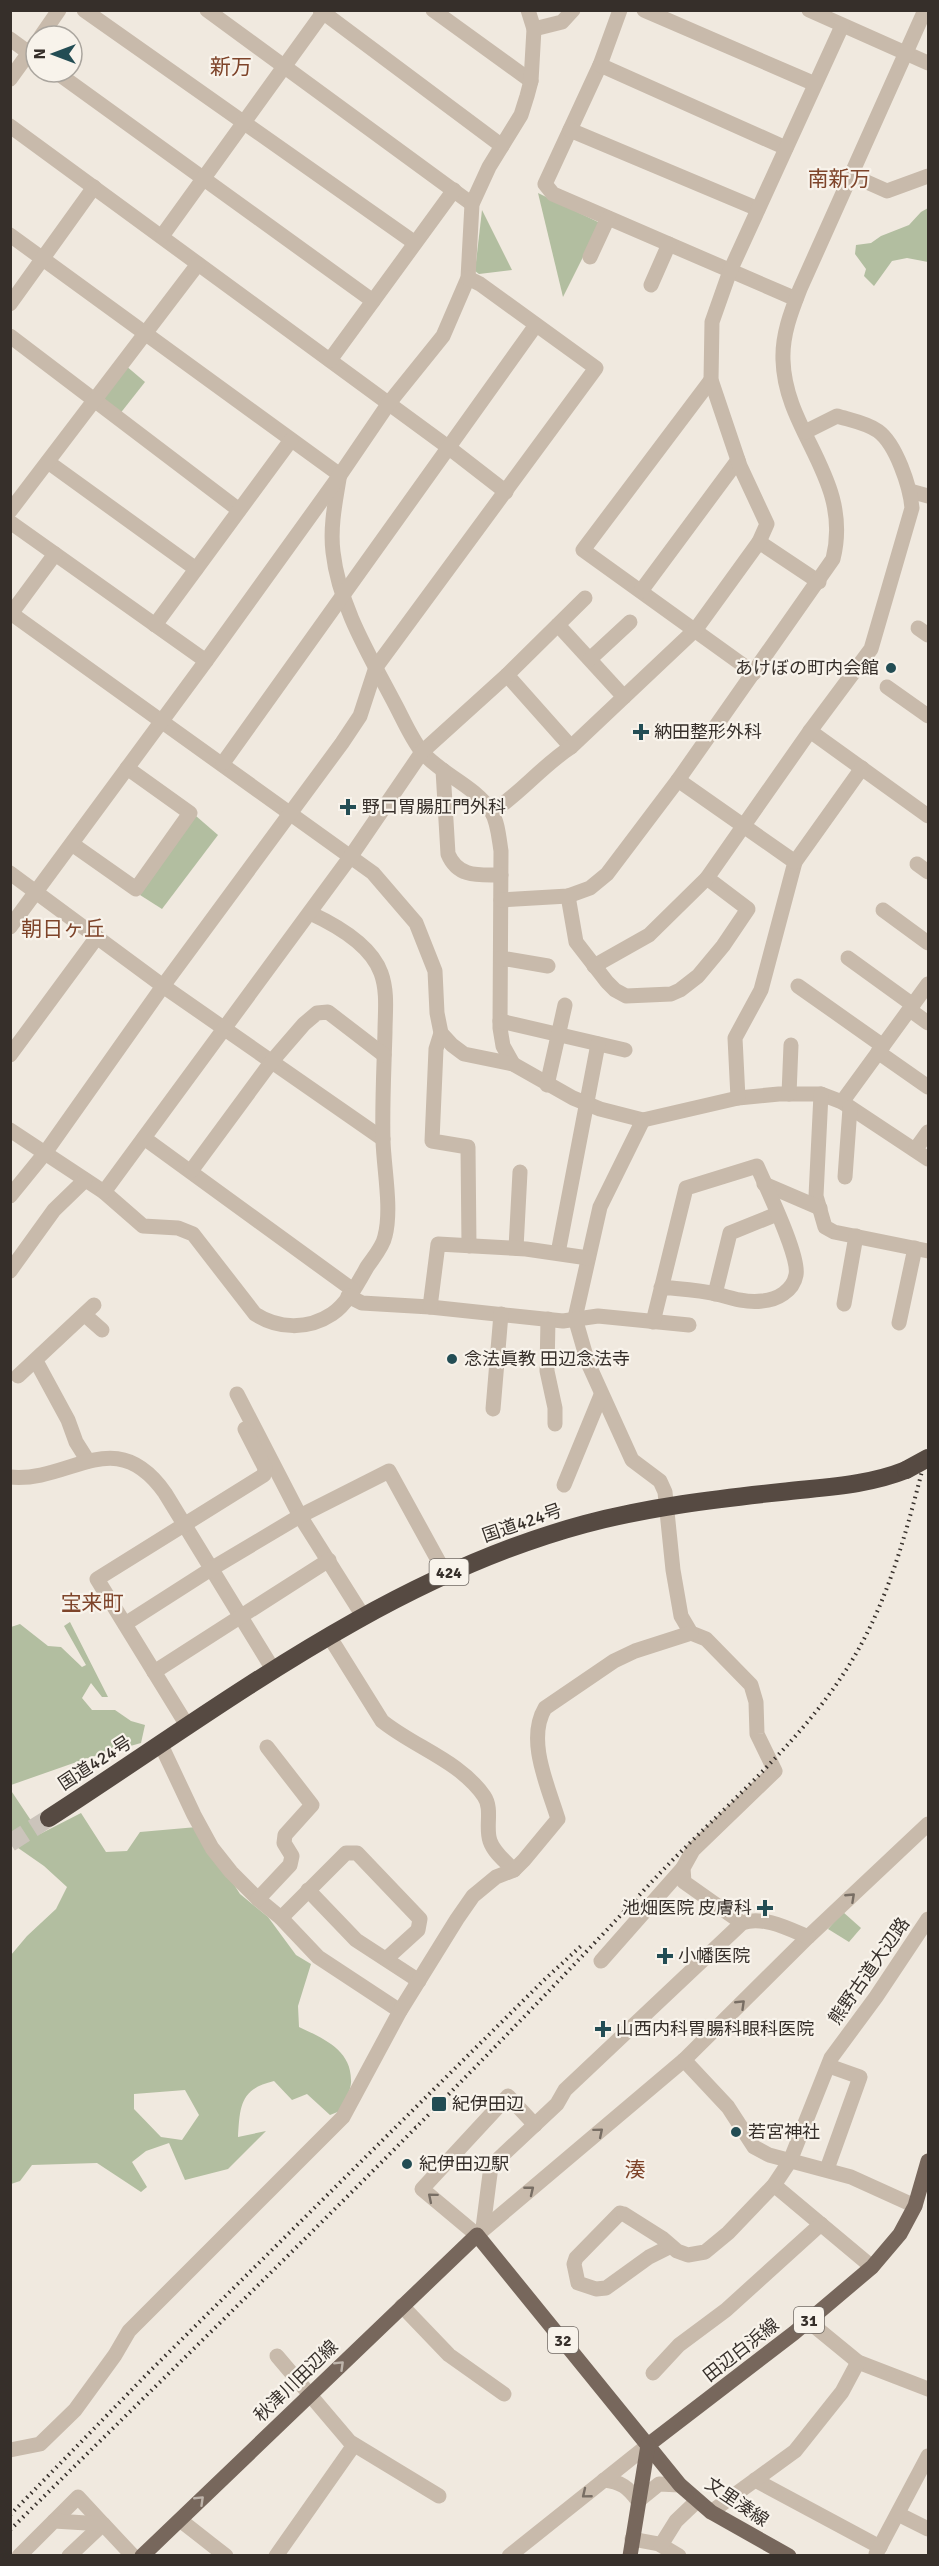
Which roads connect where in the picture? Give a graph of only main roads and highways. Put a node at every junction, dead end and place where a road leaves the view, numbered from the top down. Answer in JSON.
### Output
{"nodes":[{"id":1,"x":928,"y":1458,"type":"edge"},
{"id":2,"x":49,"y":1818,"type":"tunnel mouth"},
{"id":3,"x":928,"y":2161,"type":"edge"},
{"id":4,"x":648,"y":2445,"type":"junction"},
{"id":5,"x":142,"y":2556,"type":"edge"},
{"id":6,"x":630,"y":2556,"type":"edge"},
{"id":7,"x":789,"y":2556,"type":"edge"}],
"edges":[{"from":1,"to":2,"type":"highway","name":"国道424号","number":"424","bridge":true},
{"from":3,"to":4,"type":"main road","name":"田辺白浜線","number":"31"},
{"from":5,"to":4,"type":"main road","name":"秋津川田辺線","number":"32","one_way":true},
{"from":4,"to":6,"type":"main road"},
{"from":4,"to":7,"type":"main road","name":"文里湊線"}]}
